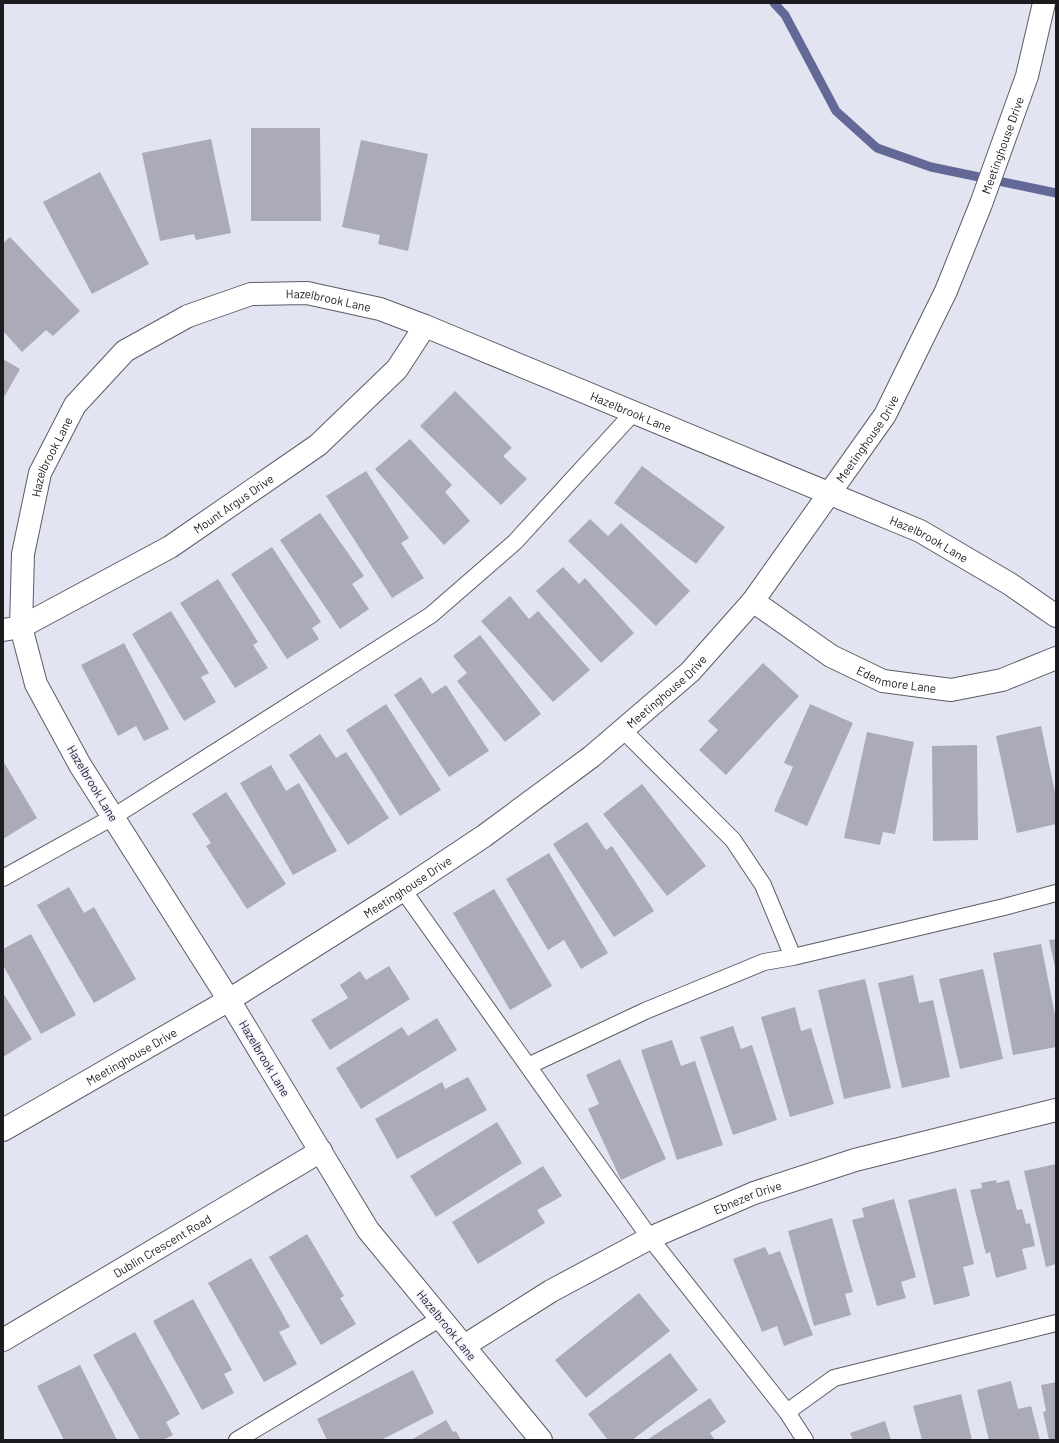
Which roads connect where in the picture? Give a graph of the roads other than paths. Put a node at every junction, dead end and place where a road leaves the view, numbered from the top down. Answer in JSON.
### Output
{"nodes":[{"id":1,"x":1041,"y":3,"type":"edge"},
{"id":2,"x":424,"y":326,"type":"junction"},
{"id":3,"x":634,"y":412,"type":"junction"},
{"id":4,"x":829,"y":493,"type":"junction"},
{"id":5,"x":753,"y":601,"type":"junction"},
{"id":6,"x":1056,"y":616,"type":"edge"},
{"id":7,"x":12,"y":628,"type":"edge"},
{"id":8,"x":1056,"y":658,"type":"edge"},
{"id":9,"x":622,"y":729,"type":"junction"},
{"id":10,"x":113,"y":817,"type":"junction"},
{"id":11,"x":3,"y":878,"type":"edge"},
{"id":12,"x":403,"y":890,"type":"junction"},
{"id":13,"x":1056,"y":893,"type":"edge"},
{"id":14,"x":793,"y":957,"type":"junction"},
{"id":15,"x":229,"y":1000,"type":"junction"},
{"id":16,"x":528,"y":1066,"type":"junction"},
{"id":17,"x":1056,"y":1110,"type":"edge"},
{"id":18,"x":3,"y":1130,"type":"edge"},
{"id":19,"x":321,"y":1151,"type":"junction"},
{"id":20,"x":650,"y":1238,"type":"junction"},
{"id":21,"x":441,"y":1318,"type":"junction"},
{"id":22,"x":1056,"y":1323,"type":"edge"},
{"id":23,"x":3,"y":1340,"type":"edge"},
{"id":24,"x":464,"y":1346,"type":"junction"},
{"id":25,"x":787,"y":1412,"type":"junction"},
{"id":26,"x":244,"y":1438,"type":"edge"},
{"id":27,"x":541,"y":1440,"type":"edge"},
{"id":28,"x":805,"y":1440,"type":"edge"}],
"edges":[{"from":1,"to":4,"type":"street","name":"Meetinghouse Drive"},
{"from":2,"to":3,"type":"street","name":"Hazelbrook Lane"},
{"from":2,"to":7,"type":"street","name":"Mount Argus Drive"},
{"from":2,"to":7,"type":"street","name":"Hazelbrook Lane"},
{"from":3,"to":4,"type":"street","name":"Hazelbrook Lane"},
{"from":3,"to":10,"type":"lane"},
{"from":4,"to":5,"type":"street","name":"Meetinghouse Drive"},
{"from":4,"to":6,"type":"street","name":"Hazelbrook Lane"},
{"from":5,"to":8,"type":"street","name":"Edenmore Lane"},
{"from":5,"to":9,"type":"street","name":"Meetinghouse Drive"},
{"from":7,"to":10,"type":"street","name":"Hazelbrook Lane"},
{"from":9,"to":12,"type":"street","name":"Meetinghouse Drive"},
{"from":9,"to":14,"type":"lane"},
{"from":10,"to":11,"type":"lane"},
{"from":10,"to":15,"type":"street","name":"Hazelbrook Lane"},
{"from":12,"to":15,"type":"street","name":"Meetinghouse Drive"},
{"from":12,"to":16,"type":"lane"},
{"from":13,"to":14,"type":"lane"},
{"from":14,"to":16,"type":"lane"},
{"from":15,"to":18,"type":"street","name":"Meetinghouse Drive"},
{"from":15,"to":19,"type":"street","name":"Hazelbrook Lane"},
{"from":16,"to":20,"type":"lane"},
{"from":17,"to":20,"type":"street","name":"Ebnezer Drive"},
{"from":19,"to":21,"type":"street","name":"Hazelbrook Lane"},
{"from":19,"to":23,"type":"street","name":"Dublin Crescent Road"},
{"from":20,"to":24,"type":"street","name":"Ebnezer Drive"},
{"from":20,"to":25,"type":"lane"},
{"from":21,"to":24,"type":"street","name":"Hazelbrook Lane"},
{"from":21,"to":26,"type":"lane"},
{"from":22,"to":25,"type":"lane"},
{"from":24,"to":27,"type":"street","name":"Hazelbrook Lane"},
{"from":25,"to":28,"type":"lane"}]}
